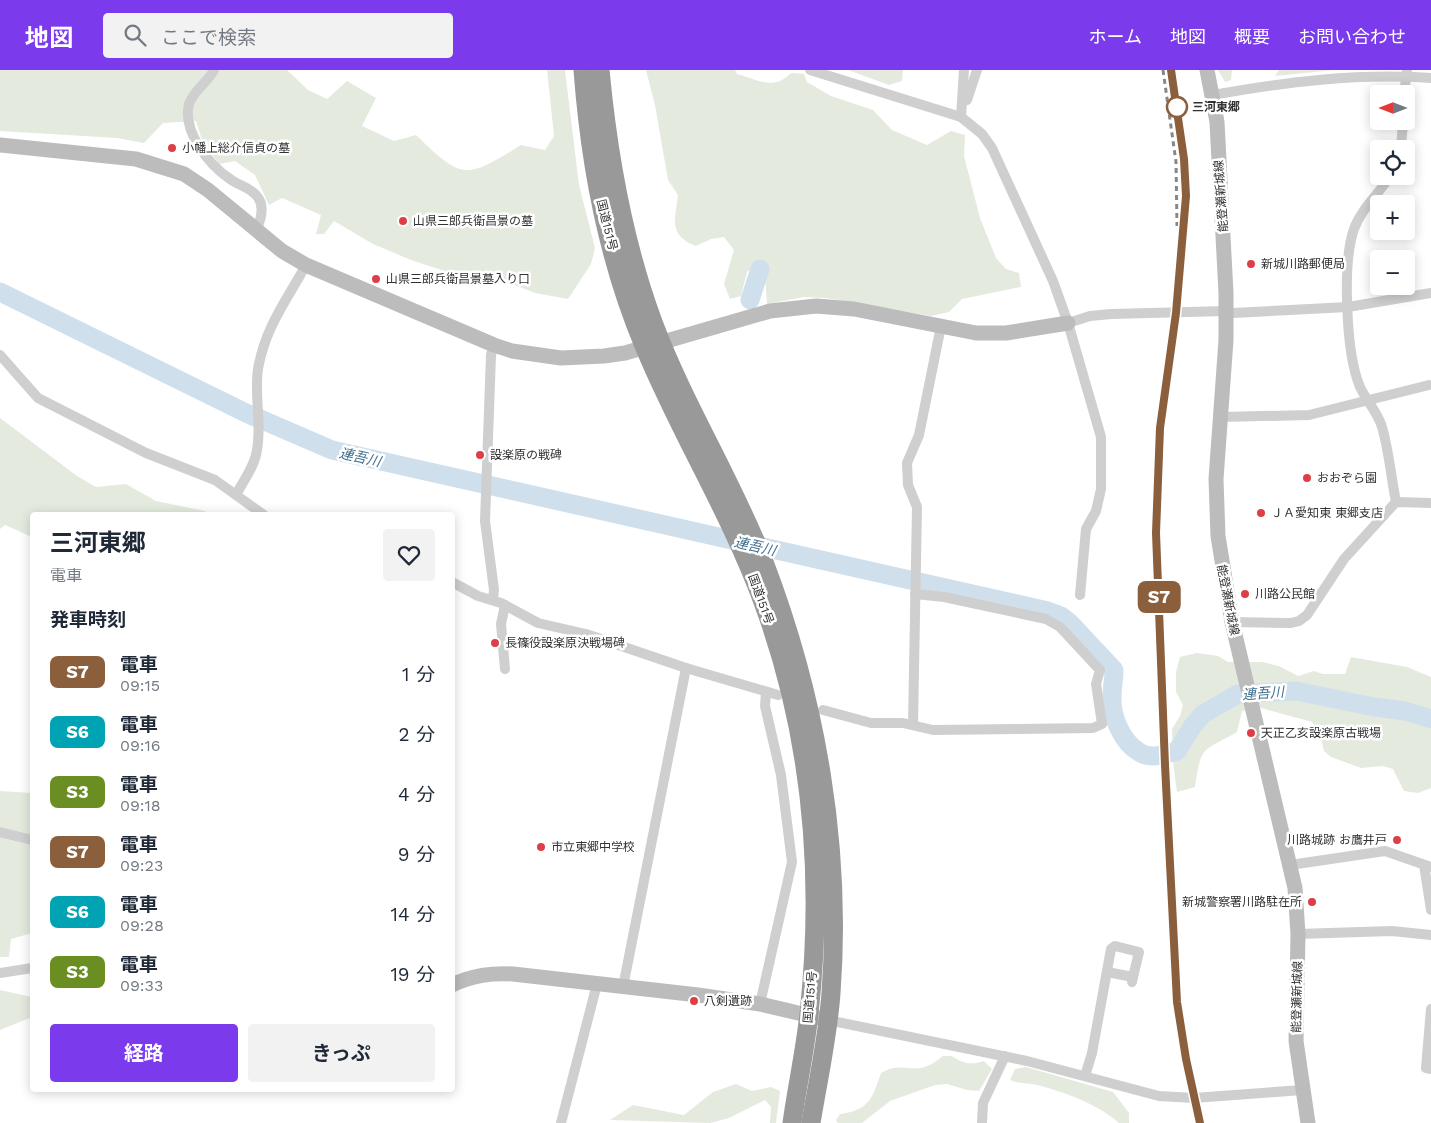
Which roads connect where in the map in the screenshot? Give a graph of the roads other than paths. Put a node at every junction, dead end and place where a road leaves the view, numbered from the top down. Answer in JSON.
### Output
{"nodes":[{"id":1,"x":214,"y":70,"type":"edge"},
{"id":2,"x":583,"y":70,"type":"edge"},
{"id":3,"x":600,"y":70,"type":"edge"},
{"id":4,"x":810,"y":70,"type":"edge"},
{"id":5,"x":964,"y":70,"type":"edge"},
{"id":6,"x":977,"y":70,"type":"edge"},
{"id":7,"x":1207,"y":70,"type":"edge"},
{"id":8,"x":1407,"y":73,"type":"edge"},
{"id":9,"x":1431,"y":78,"type":"edge"},
{"id":10,"x":1404,"y":85,"type":"edge"},
{"id":11,"x":1213,"y":95,"type":"junction"},
{"id":12,"x":964,"y":103,"type":"junction"},
{"id":13,"x":961,"y":117,"type":"junction"},
{"id":14,"x":0,"y":145,"type":"edge"},
{"id":15,"x":1383,"y":185,"type":"edge"},
{"id":16,"x":256,"y":231,"type":"junction"},
{"id":17,"x":306,"y":265,"type":"junction"},
{"id":18,"x":1431,"y":293,"type":"edge"},
{"id":19,"x":1348,"y":307,"type":"junction"},
{"id":20,"x":1227,"y":311,"type":"junction"},
{"id":21,"x":1068,"y":323,"type":"junction"},
{"id":22,"x":942,"y":326,"type":"junction"},
{"id":23,"x":494,"y":345,"type":"junction"},
{"id":24,"x":653,"y":345,"type":"junction"},
{"id":25,"x":0,"y":355,"type":"edge"},
{"id":26,"x":1429,"y":385,"type":"dead end"},
{"id":27,"x":1367,"y":401,"type":"junction"},
{"id":28,"x":1220,"y":417,"type":"junction"},
{"id":29,"x":236,"y":495,"type":"junction"},
{"id":30,"x":1396,"y":502,"type":"junction"},
{"id":31,"x":1431,"y":503,"type":"edge"},
{"id":32,"x":260,"y":512,"type":"edge"},
{"id":33,"x":754,"y":559,"type":"junction"},
{"id":34,"x":455,"y":584,"type":"edge"},
{"id":35,"x":915,"y":592,"type":"junction"},
{"id":36,"x":1080,"y":594,"type":"dead end"},
{"id":37,"x":493,"y":600,"type":"junction"},
{"id":38,"x":505,"y":605,"type":"junction"},
{"id":39,"x":1232,"y":622,"type":"junction"},
{"id":40,"x":686,"y":668,"type":"junction"},
{"id":41,"x":505,"y":669,"type":"dead end"},
{"id":42,"x":766,"y":692,"type":"junction"},
{"id":43,"x":778,"y":695,"type":"dead end"},
{"id":44,"x":823,"y":710,"type":"dead end"},
{"id":45,"x":913,"y":724,"type":"junction"},
{"id":46,"x":0,"y":832,"type":"edge"},
{"id":47,"x":30,"y":840,"type":"edge"},
{"id":48,"x":1290,"y":865,"type":"junction"},
{"id":49,"x":1427,"y":866,"type":"edge"},
{"id":50,"x":1431,"y":910,"type":"edge"},
{"id":51,"x":1298,"y":934,"type":"junction"},
{"id":52,"x":1431,"y":935,"type":"edge"},
{"id":53,"x":30,"y":968,"type":"edge"},
{"id":54,"x":1107,"y":972,"type":"junction"},
{"id":55,"x":0,"y":973,"type":"edge"},
{"id":56,"x":455,"y":984,"type":"edge"},
{"id":57,"x":597,"y":984,"type":"junction"},
{"id":58,"x":623,"y":988,"type":"junction"},
{"id":59,"x":760,"y":1004,"type":"junction"},
{"id":60,"x":1431,"y":1009,"type":"edge"},
{"id":61,"x":809,"y":1016,"type":"junction"},
{"id":62,"x":828,"y":1020,"type":"junction"},
{"id":63,"x":1005,"y":1056,"type":"junction"},
{"id":64,"x":1431,"y":1069,"type":"edge"},
{"id":65,"x":1085,"y":1076,"type":"junction"},
{"id":66,"x":1302,"y":1090,"type":"junction"},
{"id":67,"x":561,"y":1123,"type":"edge"},
{"id":68,"x":792,"y":1123,"type":"edge"},
{"id":69,"x":811,"y":1123,"type":"edge"},
{"id":70,"x":982,"y":1123,"type":"edge"},
{"id":71,"x":1308,"y":1123,"type":"edge"}],
"edges":[{"from":1,"to":16,"type":"street"},
{"from":2,"to":24,"type":"highway","name":"国道151号"},
{"from":3,"to":24,"type":"highway","name":"国道151号"},
{"from":4,"to":13,"type":"street"},
{"from":5,"to":12,"type":"street"},
{"from":6,"to":12,"type":"street"},
{"from":7,"to":11,"type":"street","name":"能登瀬新城線"},
{"from":8,"to":9,"type":"street"},
{"from":8,"to":10,"type":"street"},
{"from":8,"to":11,"type":"street"},
{"from":11,"to":20,"type":"street","name":"能登瀬新城線"},
{"from":12,"to":13,"type":"street"},
{"from":13,"to":21,"type":"street"},
{"from":14,"to":16,"type":"street"},
{"from":15,"to":19,"type":"street"},
{"from":16,"to":17,"type":"street"},
{"from":17,"to":23,"type":"street"},
{"from":17,"to":29,"type":"street"},
{"from":18,"to":19,"type":"street"},
{"from":19,"to":20,"type":"street"},
{"from":19,"to":27,"type":"street"},
{"from":20,"to":21,"type":"street"},
{"from":20,"to":28,"type":"street","name":"能登瀬新城線"},
{"from":21,"to":22,"type":"street"},
{"from":21,"to":36,"type":"street"},
{"from":22,"to":24,"type":"street"},
{"from":22,"to":35,"type":"street"},
{"from":23,"to":24,"type":"street"},
{"from":23,"to":37,"type":"street"},
{"from":24,"to":33,"type":"highway","name":"国道151号"},
{"from":24,"to":33,"type":"highway","name":"国道151号"},
{"from":25,"to":29,"type":"street"},
{"from":26,"to":27,"type":"street"},
{"from":27,"to":28,"type":"street"},
{"from":27,"to":30,"type":"street"},
{"from":28,"to":39,"type":"street","name":"能登瀬新城線"},
{"from":29,"to":32,"type":"street"},
{"from":30,"to":31,"type":"street"},
{"from":30,"to":39,"type":"street"},
{"from":33,"to":61,"type":"highway","name":"国道151号"},
{"from":33,"to":62,"type":"highway","name":"国道151号"},
{"from":34,"to":37,"type":"street"},
{"from":35,"to":45,"type":"street"},
{"from":35,"to":45,"type":"street"},
{"from":37,"to":38,"type":"street"},
{"from":38,"to":40,"type":"street"},
{"from":38,"to":41,"type":"street"},
{"from":39,"to":48,"type":"street","name":"能登瀬新城線"},
{"from":40,"to":42,"type":"street"},
{"from":40,"to":58,"type":"street"},
{"from":42,"to":43,"type":"street"},
{"from":42,"to":59,"type":"street"},
{"from":44,"to":45,"type":"street"},
{"from":46,"to":47,"type":"street"},
{"from":48,"to":49,"type":"street"},
{"from":48,"to":51,"type":"street","name":"能登瀬新城線"},
{"from":49,"to":50,"type":"street"},
{"from":51,"to":52,"type":"street"},
{"from":51,"to":66,"type":"street","name":"能登瀬新城線"},
{"from":53,"to":55,"type":"street"},
{"from":54,"to":54,"type":"street"},
{"from":54,"to":65,"type":"street"},
{"from":56,"to":57,"type":"street"},
{"from":57,"to":58,"type":"street"},
{"from":57,"to":67,"type":"street"},
{"from":58,"to":59,"type":"street"},
{"from":59,"to":61,"type":"street"},
{"from":60,"to":64,"type":"street"},
{"from":61,"to":62,"type":"street"},
{"from":61,"to":68,"type":"highway","name":"国道151号"},
{"from":62,"to":63,"type":"street"},
{"from":62,"to":69,"type":"highway","name":"国道151号"},
{"from":63,"to":65,"type":"street"},
{"from":63,"to":70,"type":"street"},
{"from":65,"to":66,"type":"street"},
{"from":66,"to":71,"type":"street","name":"能登瀬新城線"}]}
